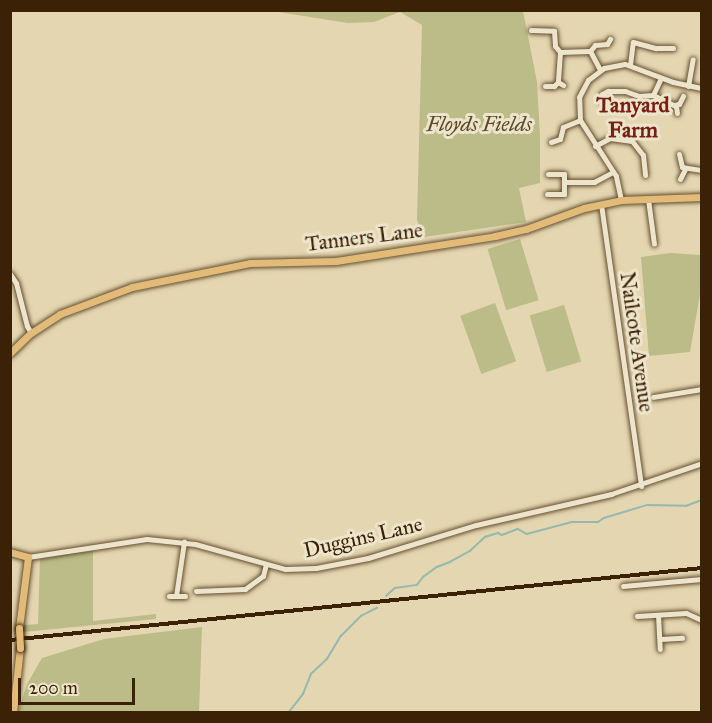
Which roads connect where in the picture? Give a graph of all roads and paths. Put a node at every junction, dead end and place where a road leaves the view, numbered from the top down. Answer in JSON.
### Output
{"nodes":[{"id":1,"x":531,"y":30,"type":"dead end"},
{"id":2,"x":632,"y":34,"type":"dead end"},
{"id":3,"x":633,"y":42,"type":"junction"},
{"id":4,"x":612,"y":49,"type":"dead end"},
{"id":5,"x":669,"y":50,"type":"dead end"},
{"id":6,"x":590,"y":51,"type":"junction"},
{"id":7,"x":560,"y":52,"type":"junction"},
{"id":8,"x":630,"y":65,"type":"junction"},
{"id":9,"x":700,"y":65,"type":"edge"},
{"id":10,"x":600,"y":70,"type":"junction"},
{"id":11,"x":661,"y":78,"type":"junction"},
{"id":12,"x":545,"y":86,"type":"dead end"},
{"id":13,"x":688,"y":86,"type":"junction"},
{"id":14,"x":702,"y":88,"type":"edge"},
{"id":15,"x":595,"y":90,"type":"dead end"},
{"id":16,"x":603,"y":93,"type":"junction"},
{"id":17,"x":653,"y":95,"type":"junction"},
{"id":18,"x":683,"y":96,"type":"dead end"},
{"id":19,"x":602,"y":101,"type":"dead end"},
{"id":20,"x":674,"y":105,"type":"junction"},
{"id":21,"x":678,"y":112,"type":"dead end"},
{"id":22,"x":580,"y":120,"type":"junction"},
{"id":23,"x":551,"y":142,"type":"dead end"},
{"id":24,"x":595,"y":146,"type":"junction"},
{"id":25,"x":679,"y":154,"type":"dead end"},
{"id":26,"x":685,"y":169,"type":"junction"},
{"id":27,"x":702,"y":170,"type":"edge"},
{"id":28,"x":614,"y":172,"type":"junction"},
{"id":29,"x":642,"y":173,"type":"dead end"},
{"id":30,"x":548,"y":174,"type":"dead end"},
{"id":31,"x":680,"y":178,"type":"dead end"},
{"id":32,"x":564,"y":182,"type":"junction"},
{"id":33,"x":547,"y":194,"type":"dead end"},
{"id":34,"x":702,"y":197,"type":"edge"},
{"id":35,"x":648,"y":199,"type":"junction"},
{"id":36,"x":621,"y":200,"type":"junction"},
{"id":37,"x":601,"y":204,"type":"junction"},
{"id":38,"x":654,"y":244,"type":"dead end"},
{"id":39,"x":10,"y":274,"type":"edge"},
{"id":40,"x":31,"y":333,"type":"junction"},
{"id":41,"x":10,"y":353,"type":"edge"},
{"id":42,"x":702,"y":389,"type":"edge"},
{"id":43,"x":653,"y":397,"type":"dead end"},
{"id":44,"x":702,"y":462,"type":"edge"},
{"id":45,"x":641,"y":486,"type":"junction"},
{"id":46,"x":184,"y":542,"type":"junction"},
{"id":47,"x":10,"y":552,"type":"edge"},
{"id":48,"x":28,"y":557,"type":"junction"},
{"id":49,"x":266,"y":564,"type":"junction"},
{"id":50,"x":702,"y":579,"type":"edge"},
{"id":51,"x":623,"y":586,"type":"dead end"},
{"id":52,"x":199,"y":588,"type":"dead end"},
{"id":53,"x":185,"y":596,"type":"dead end"},
{"id":54,"x":658,"y":615,"type":"junction"},
{"id":55,"x":637,"y":616,"type":"dead end"},
{"id":56,"x":702,"y":620,"type":"edge"},
{"id":57,"x":682,"y":638,"type":"dead end"},
{"id":58,"x":660,"y":639,"type":"junction"},
{"id":59,"x":660,"y":649,"type":"dead end"},
{"id":60,"x":13,"y":712,"type":"edge"}],
"edges":[{"from":1,"to":7,"type":"street"},
{"from":2,"to":3,"type":"street"},
{"from":3,"to":5,"type":"street"},
{"from":3,"to":8,"type":"street"},
{"from":4,"to":6,"type":"street"},
{"from":6,"to":7,"type":"street"},
{"from":6,"to":10,"type":"street"},
{"from":7,"to":12,"type":"street"},
{"from":8,"to":10,"type":"street"},
{"from":8,"to":11,"type":"street"},
{"from":9,"to":13,"type":"street"},
{"from":10,"to":22,"type":"street"},
{"from":11,"to":13,"type":"street"},
{"from":11,"to":17,"type":"street"},
{"from":13,"to":14,"type":"street"},
{"from":15,"to":16,"type":"street"},
{"from":16,"to":17,"type":"street"},
{"from":16,"to":19,"type":"street"},
{"from":17,"to":20,"type":"street"},
{"from":18,"to":20,"type":"street"},
{"from":20,"to":21,"type":"street"},
{"from":22,"to":23,"type":"street"},
{"from":22,"to":24,"type":"street"},
{"from":24,"to":28,"type":"street"},
{"from":24,"to":29,"type":"street"},
{"from":25,"to":26,"type":"street"},
{"from":26,"to":27,"type":"street"},
{"from":26,"to":31,"type":"street"},
{"from":28,"to":32,"type":"street"},
{"from":28,"to":36,"type":"street"},
{"from":30,"to":32,"type":"street"},
{"from":32,"to":33,"type":"street"},
{"from":34,"to":35,"type":"main road","name":"Tanners Lane"},
{"from":35,"to":36,"type":"main road","name":"Tanners Lane"},
{"from":35,"to":38,"type":"street"},
{"from":36,"to":37,"type":"main road","name":"Tanners Lane"},
{"from":37,"to":40,"type":"main road","name":"Tanners Lane"},
{"from":37,"to":45,"type":"street","name":"Nailcote Avenue"},
{"from":39,"to":40,"type":"street"},
{"from":40,"to":41,"type":"main road","name":"Tanners Lane"},
{"from":42,"to":43,"type":"street"},
{"from":44,"to":45,"type":"street","name":"Duggins Lane"},
{"from":45,"to":49,"type":"street","name":"Duggins Lane"},
{"from":46,"to":48,"type":"street","name":"Duggins Lane"},
{"from":46,"to":49,"type":"street","name":"Duggins Lane"},
{"from":46,"to":53,"type":"street"},
{"from":47,"to":48,"type":"main road"},
{"from":48,"to":60,"type":"main road","bridge":true},
{"from":49,"to":52,"type":"street"},
{"from":50,"to":51,"type":"street"},
{"from":54,"to":55,"type":"street"},
{"from":54,"to":56,"type":"street"},
{"from":54,"to":58,"type":"street"},
{"from":57,"to":58,"type":"street"},
{"from":58,"to":59,"type":"street"}]}
